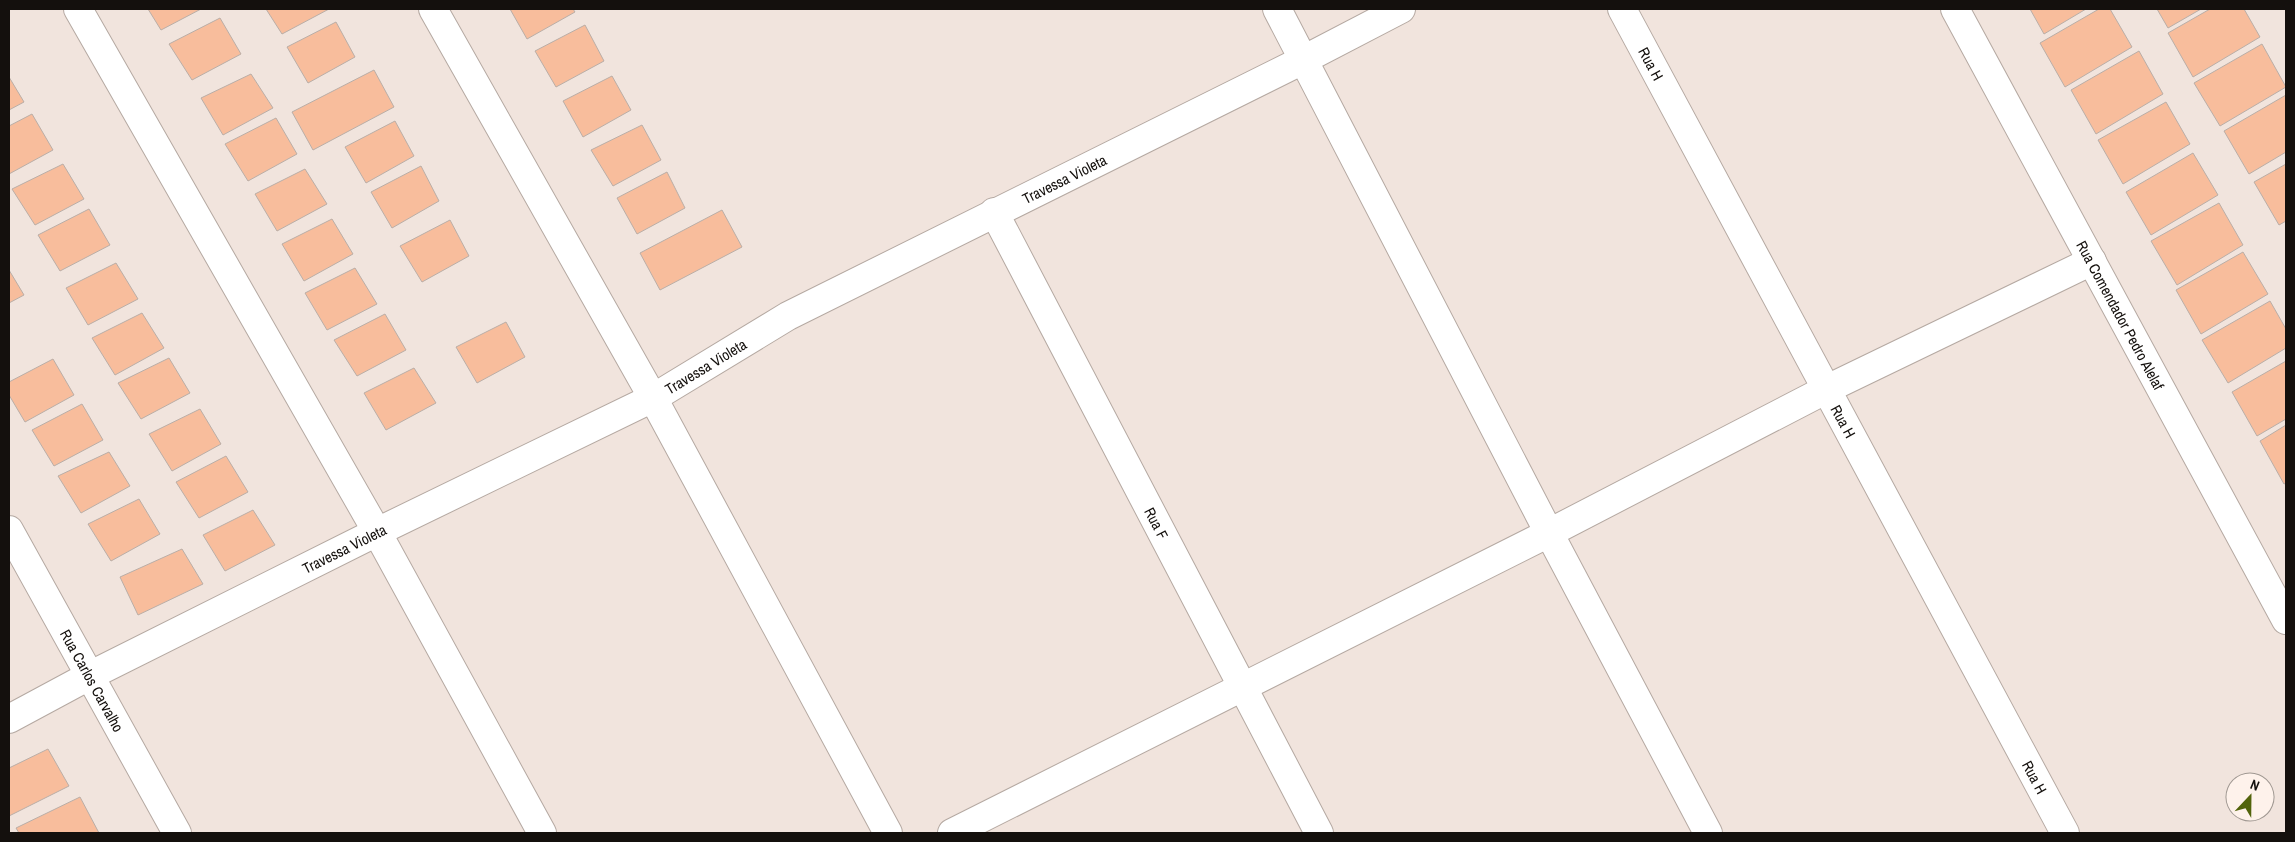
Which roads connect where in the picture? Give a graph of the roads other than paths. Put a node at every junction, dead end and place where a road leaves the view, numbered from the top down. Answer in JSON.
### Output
{"nodes":[{"id":1,"x":78,"y":9,"type":"edge"},
{"id":2,"x":433,"y":9,"type":"edge"},
{"id":3,"x":1277,"y":9,"type":"edge"},
{"id":4,"x":1401,"y":9,"type":"edge"},
{"id":5,"x":1622,"y":9,"type":"edge"},
{"id":6,"x":1955,"y":9,"type":"edge"},
{"id":7,"x":1303,"y":60,"type":"junction"},
{"id":8,"x":994,"y":212,"type":"junction"},
{"id":9,"x":2092,"y":261,"type":"junction"},
{"id":10,"x":1827,"y":389,"type":"junction"},
{"id":11,"x":653,"y":398,"type":"junction"},
{"id":12,"x":9,"y":530,"type":"edge"},
{"id":13,"x":377,"y":532,"type":"junction"},
{"id":14,"x":1548,"y":534,"type":"junction"},
{"id":15,"x":2286,"y":620,"type":"edge"},
{"id":16,"x":89,"y":676,"type":"junction"},
{"id":17,"x":1244,"y":687,"type":"junction"},
{"id":18,"x":9,"y":718,"type":"edge"},
{"id":19,"x":177,"y":833,"type":"edge"},
{"id":20,"x":542,"y":833,"type":"edge"},
{"id":21,"x":888,"y":833,"type":"edge"},
{"id":22,"x":952,"y":833,"type":"edge"},
{"id":23,"x":1319,"y":833,"type":"edge"},
{"id":24,"x":1708,"y":833,"type":"edge"},
{"id":25,"x":2064,"y":833,"type":"edge"}],
"edges":[{"from":1,"to":13,"type":"street"},
{"from":2,"to":11,"type":"street"},
{"from":3,"to":7,"type":"street"},
{"from":4,"to":7,"type":"street","name":"Travessa Violeta"},
{"from":5,"to":10,"type":"street","name":"Rua H"},
{"from":6,"to":9,"type":"street","name":"Rua Comendador Pedro Alelaf"},
{"from":7,"to":8,"type":"street","name":"Travessa Violeta"},
{"from":7,"to":14,"type":"street"},
{"from":8,"to":11,"type":"street","name":"Travessa Violeta"},
{"from":8,"to":17,"type":"street","name":"Rua F"},
{"from":9,"to":10,"type":"street"},
{"from":9,"to":15,"type":"street","name":"Rua Comendador Pedro Alelaf"},
{"from":10,"to":14,"type":"street"},
{"from":10,"to":25,"type":"street","name":"Rua H"},
{"from":11,"to":13,"type":"street","name":"Travessa Violeta"},
{"from":11,"to":21,"type":"street"},
{"from":12,"to":16,"type":"street","name":"Rua Carlos Carvalho"},
{"from":13,"to":16,"type":"street","name":"Travessa Violeta"},
{"from":13,"to":20,"type":"street"},
{"from":14,"to":17,"type":"street"},
{"from":14,"to":24,"type":"street"},
{"from":16,"to":18,"type":"street","name":"Travessa Violeta"},
{"from":16,"to":19,"type":"street","name":"Rua Carlos Carvalho"},
{"from":17,"to":22,"type":"street"},
{"from":17,"to":23,"type":"street","name":"Rua F"}]}
